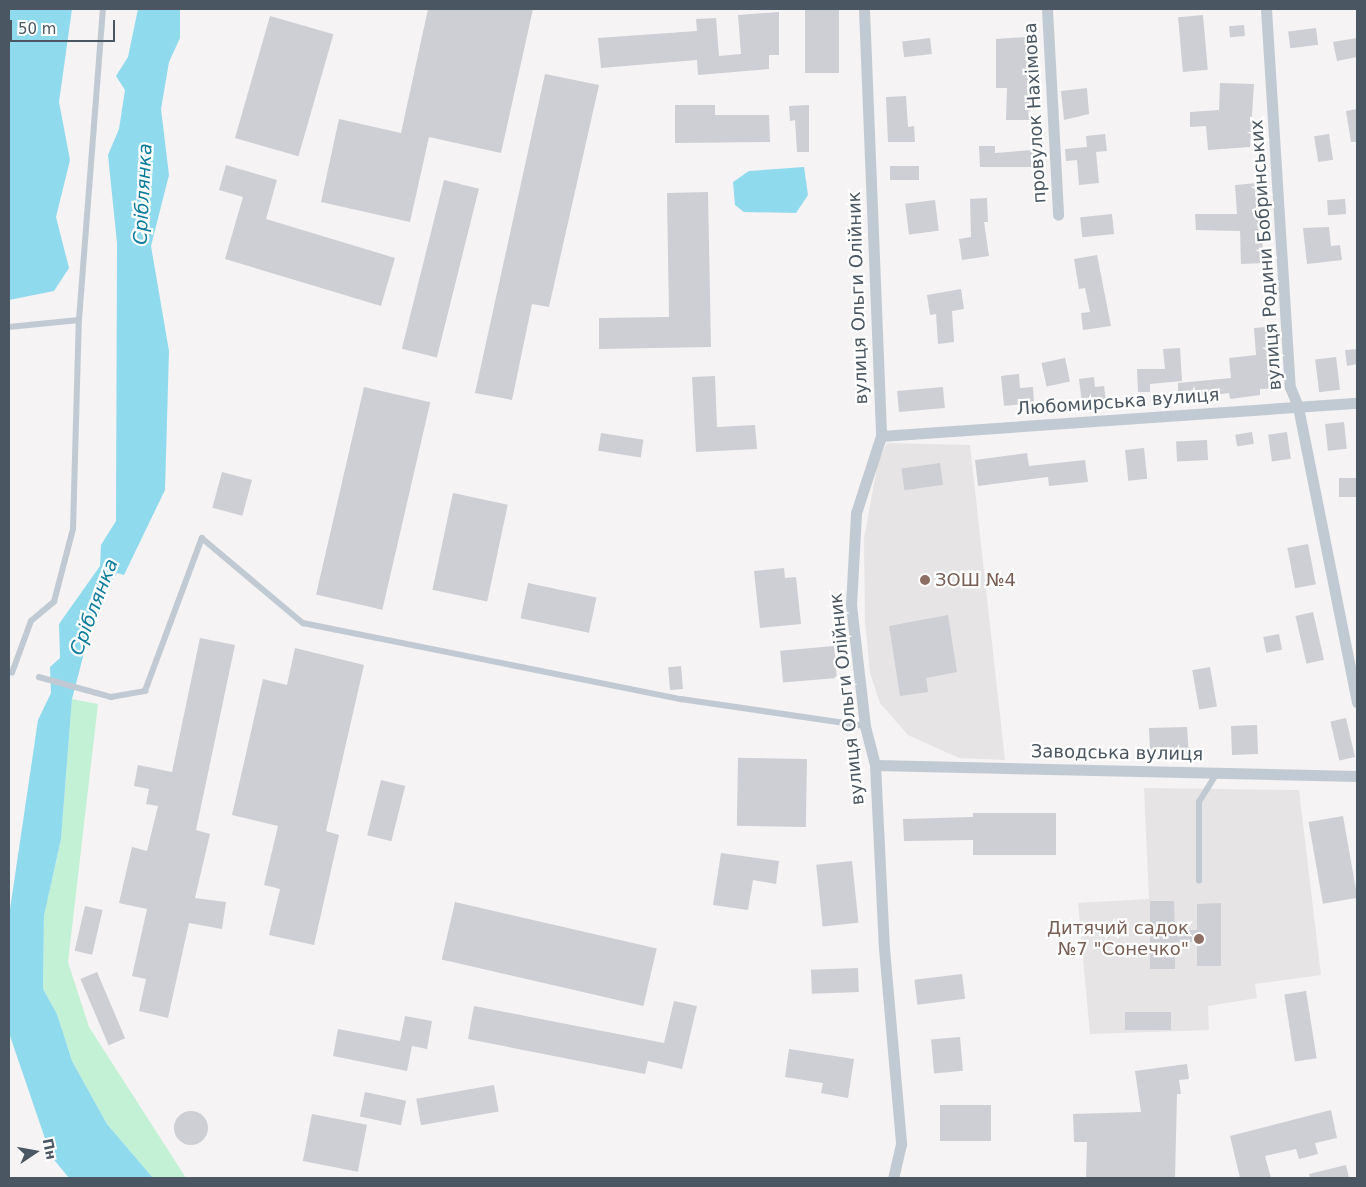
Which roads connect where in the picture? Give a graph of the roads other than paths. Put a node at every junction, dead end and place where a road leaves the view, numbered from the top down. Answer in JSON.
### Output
{"nodes":[{"id":1,"x":104,"y":9,"type":"edge"},
{"id":2,"x":864,"y":9,"type":"edge"},
{"id":3,"x":1048,"y":9,"type":"edge"},
{"id":4,"x":1266,"y":9,"type":"edge"},
{"id":5,"x":1058,"y":215,"type":"dead end"},
{"id":6,"x":79,"y":320,"type":"junction"},
{"id":7,"x":9,"y":327,"type":"edge"},
{"id":8,"x":1357,"y":403,"type":"edge"},
{"id":9,"x":1298,"y":407,"type":"junction"},
{"id":10,"x":881,"y":436,"type":"junction"},
{"id":11,"x":12,"y":673,"type":"dead end"},
{"id":12,"x":39,"y":678,"type":"dead end"},
{"id":13,"x":1357,"y":702,"type":"edge"},
{"id":14,"x":865,"y":726,"type":"junction"},
{"id":15,"x":875,"y":765,"type":"junction"},
{"id":16,"x":1218,"y":772,"type":"junction"},
{"id":17,"x":1357,"y":776,"type":"edge"},
{"id":18,"x":1199,"y":881,"type":"dead end"},
{"id":19,"x":893,"y":1178,"type":"edge"}],
"edges":[{"from":1,"to":6,"type":"lane"},
{"from":2,"to":10,"type":"street","name":"вулиця Ольги Олійник"},
{"from":3,"to":5,"type":"street","name":"провулок Нахімова"},
{"from":4,"to":9,"type":"street","name":"вулиця Родини Бобринських"},
{"from":6,"to":7,"type":"lane"},
{"from":6,"to":11,"type":"lane"},
{"from":8,"to":9,"type":"street","name":"Любомирська вулиця"},
{"from":9,"to":10,"type":"street","name":"Любомирська вулиця"},
{"from":9,"to":13,"type":"street","name":"вулиця Родини Бобринських"},
{"from":10,"to":14,"type":"street","name":"вулиця Ольги Олійник"},
{"from":12,"to":14,"type":"lane"},
{"from":14,"to":15,"type":"street","name":"вулиця Ольги Олійник"},
{"from":15,"to":16,"type":"street","name":"Заводська вулиця"},
{"from":15,"to":19,"type":"street","name":"вулиця Ольги Олійник"},
{"from":16,"to":17,"type":"street","name":"Заводська вулиця"},
{"from":16,"to":18,"type":"lane"}]}
